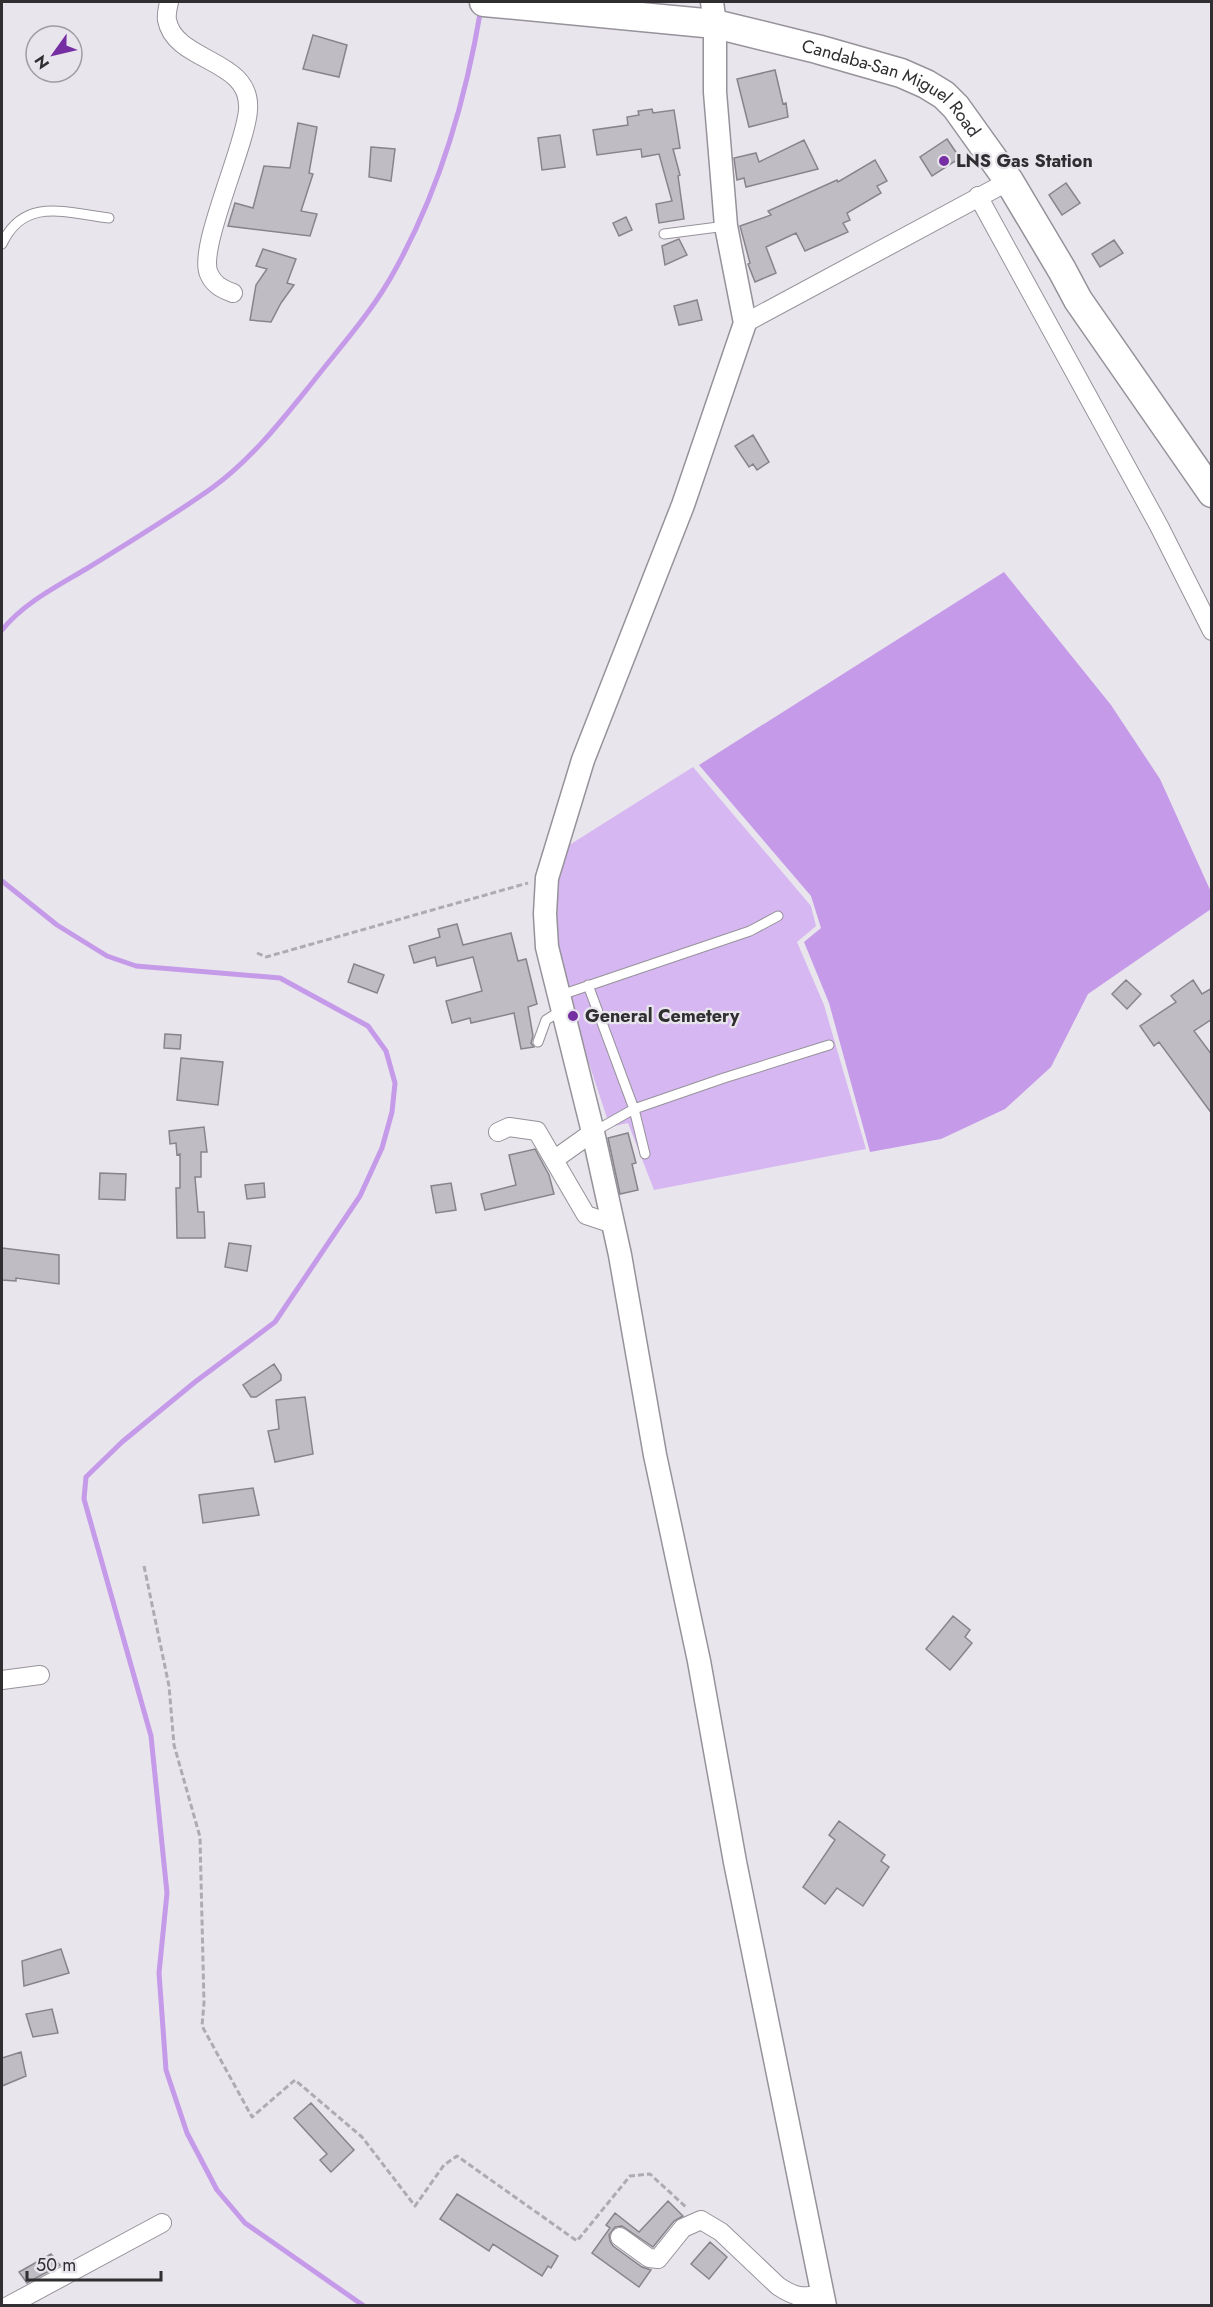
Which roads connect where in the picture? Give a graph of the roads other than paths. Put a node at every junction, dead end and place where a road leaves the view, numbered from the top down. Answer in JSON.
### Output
{"nodes":[{"id":1,"x":169,"y":2,"type":"edge"},
{"id":2,"x":498,"y":3,"type":"edge"},
{"id":3,"x":713,"y":13,"type":"edge"},
{"id":4,"x":1009,"y":181,"type":"junction"},
{"id":5,"x":978,"y":196,"type":"junction"},
{"id":6,"x":109,"y":218,"type":"dead end"},
{"id":7,"x":726,"y":226,"type":"junction"},
{"id":8,"x":664,"y":234,"type":"dead end"},
{"id":9,"x":2,"y":244,"type":"edge"},
{"id":10,"x":233,"y":293,"type":"dead end"},
{"id":11,"x":745,"y":323,"type":"junction"},
{"id":12,"x":1212,"y":493,"type":"edge"},
{"id":13,"x":1212,"y":631,"type":"edge"},
{"id":14,"x":778,"y":916,"type":"dead end"},
{"id":15,"x":588,"y":985,"type":"junction"},
{"id":16,"x":560,"y":1003,"type":"junction"},
{"id":17,"x":538,"y":1042,"type":"dead end"},
{"id":18,"x":829,"y":1045,"type":"dead end"},
{"id":19,"x":634,"y":1109,"type":"junction"},
{"id":20,"x":498,"y":1132,"type":"dead end"},
{"id":21,"x":592,"y":1132,"type":"junction"},
{"id":22,"x":645,"y":1154,"type":"dead end"},
{"id":23,"x":555,"y":1159,"type":"junction"},
{"id":24,"x":613,"y":1224,"type":"junction"},
{"id":25,"x":40,"y":1675,"type":"dead end"},
{"id":26,"x":2,"y":1680,"type":"edge"},
{"id":27,"x":162,"y":2223,"type":"dead end"},
{"id":28,"x":620,"y":2237,"type":"dead end"},
{"id":29,"x":824,"y":2300,"type":"edge"},
{"id":30,"x":8,"y":2306,"type":"edge"}],
"edges":[{"from":1,"to":10,"type":"street"},
{"from":2,"to":3,"type":"main road","name":"Candaba-San Miguel Road"},
{"from":3,"to":4,"type":"main road","name":"Candaba-San Miguel Road"},
{"from":3,"to":7,"type":"street"},
{"from":4,"to":5,"type":"street"},
{"from":4,"to":12,"type":"main road","name":"Candaba-San Miguel Road"},
{"from":5,"to":11,"type":"street"},
{"from":5,"to":13,"type":"street"},
{"from":6,"to":9,"type":"lane"},
{"from":7,"to":8,"type":"lane"},
{"from":7,"to":11,"type":"street"},
{"from":11,"to":16,"type":"street"},
{"from":14,"to":15,"type":"lane"},
{"from":15,"to":16,"type":"lane"},
{"from":15,"to":19,"type":"lane"},
{"from":16,"to":17,"type":"lane"},
{"from":16,"to":21,"type":"street"},
{"from":18,"to":19,"type":"lane"},
{"from":19,"to":21,"type":"lane"},
{"from":19,"to":22,"type":"lane"},
{"from":20,"to":23,"type":"street"},
{"from":21,"to":23,"type":"street"},
{"from":21,"to":24,"type":"street"},
{"from":23,"to":24,"type":"street"},
{"from":24,"to":29,"type":"street"},
{"from":25,"to":26,"type":"street"},
{"from":27,"to":30,"type":"street"},
{"from":28,"to":29,"type":"street"}]}
